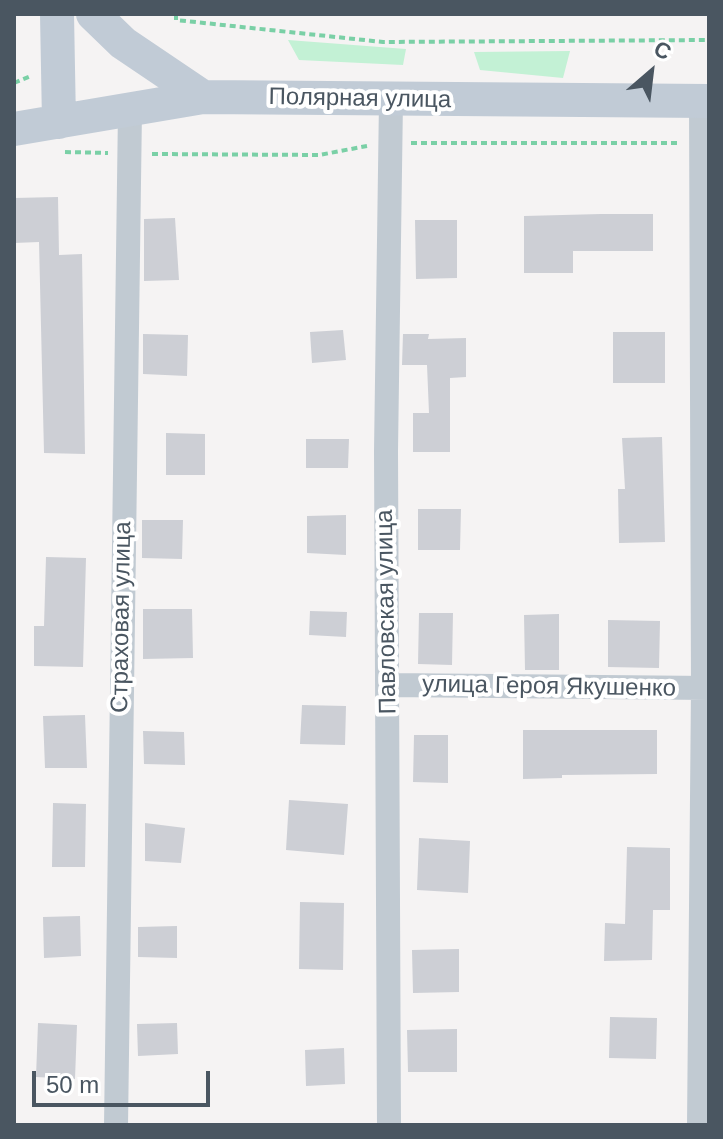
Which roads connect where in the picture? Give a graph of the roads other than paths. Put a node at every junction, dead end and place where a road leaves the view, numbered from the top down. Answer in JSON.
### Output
{"nodes":[{"id":1,"x":57,"y":14,"type":"edge"},
{"id":2,"x":93,"y":14,"type":"edge"},
{"id":3,"x":203,"y":97,"type":"junction"},
{"id":4,"x":391,"y":100,"type":"junction"},
{"id":5,"x":705,"y":101,"type":"edge"},
{"id":6,"x":130,"y":110,"type":"junction"},
{"id":7,"x":14,"y":129,"type":"edge"},
{"id":8,"x":54,"y":136,"type":"junction"},
{"id":9,"x":388,"y":685,"type":"junction"},
{"id":10,"x":706,"y":688,"type":"edge"},
{"id":11,"x":116,"y":1125,"type":"edge"},
{"id":12,"x":389,"y":1125,"type":"edge"},
{"id":13,"x":699,"y":1125,"type":"edge"}],
"edges":[{"from":1,"to":8,"type":"main road"},
{"from":2,"to":3,"type":"main road"},
{"from":3,"to":4,"type":"main road","name":"Полярная улица"},
{"from":3,"to":6,"type":"main road","name":"Полярная улица"},
{"from":4,"to":5,"type":"main road","name":"Полярная улица"},
{"from":4,"to":9,"type":"street","name":"Павловская улица"},
{"from":5,"to":10,"type":"street"},
{"from":6,"to":8,"type":"main road","name":"Полярная улица"},
{"from":6,"to":11,"type":"street","name":"Страховая улица"},
{"from":7,"to":8,"type":"main road","name":"Полярная улица"},
{"from":9,"to":10,"type":"street","name":"улица Героя Якушенко"},
{"from":9,"to":12,"type":"street","name":"Павловская улица"},
{"from":10,"to":13,"type":"street"}]}
